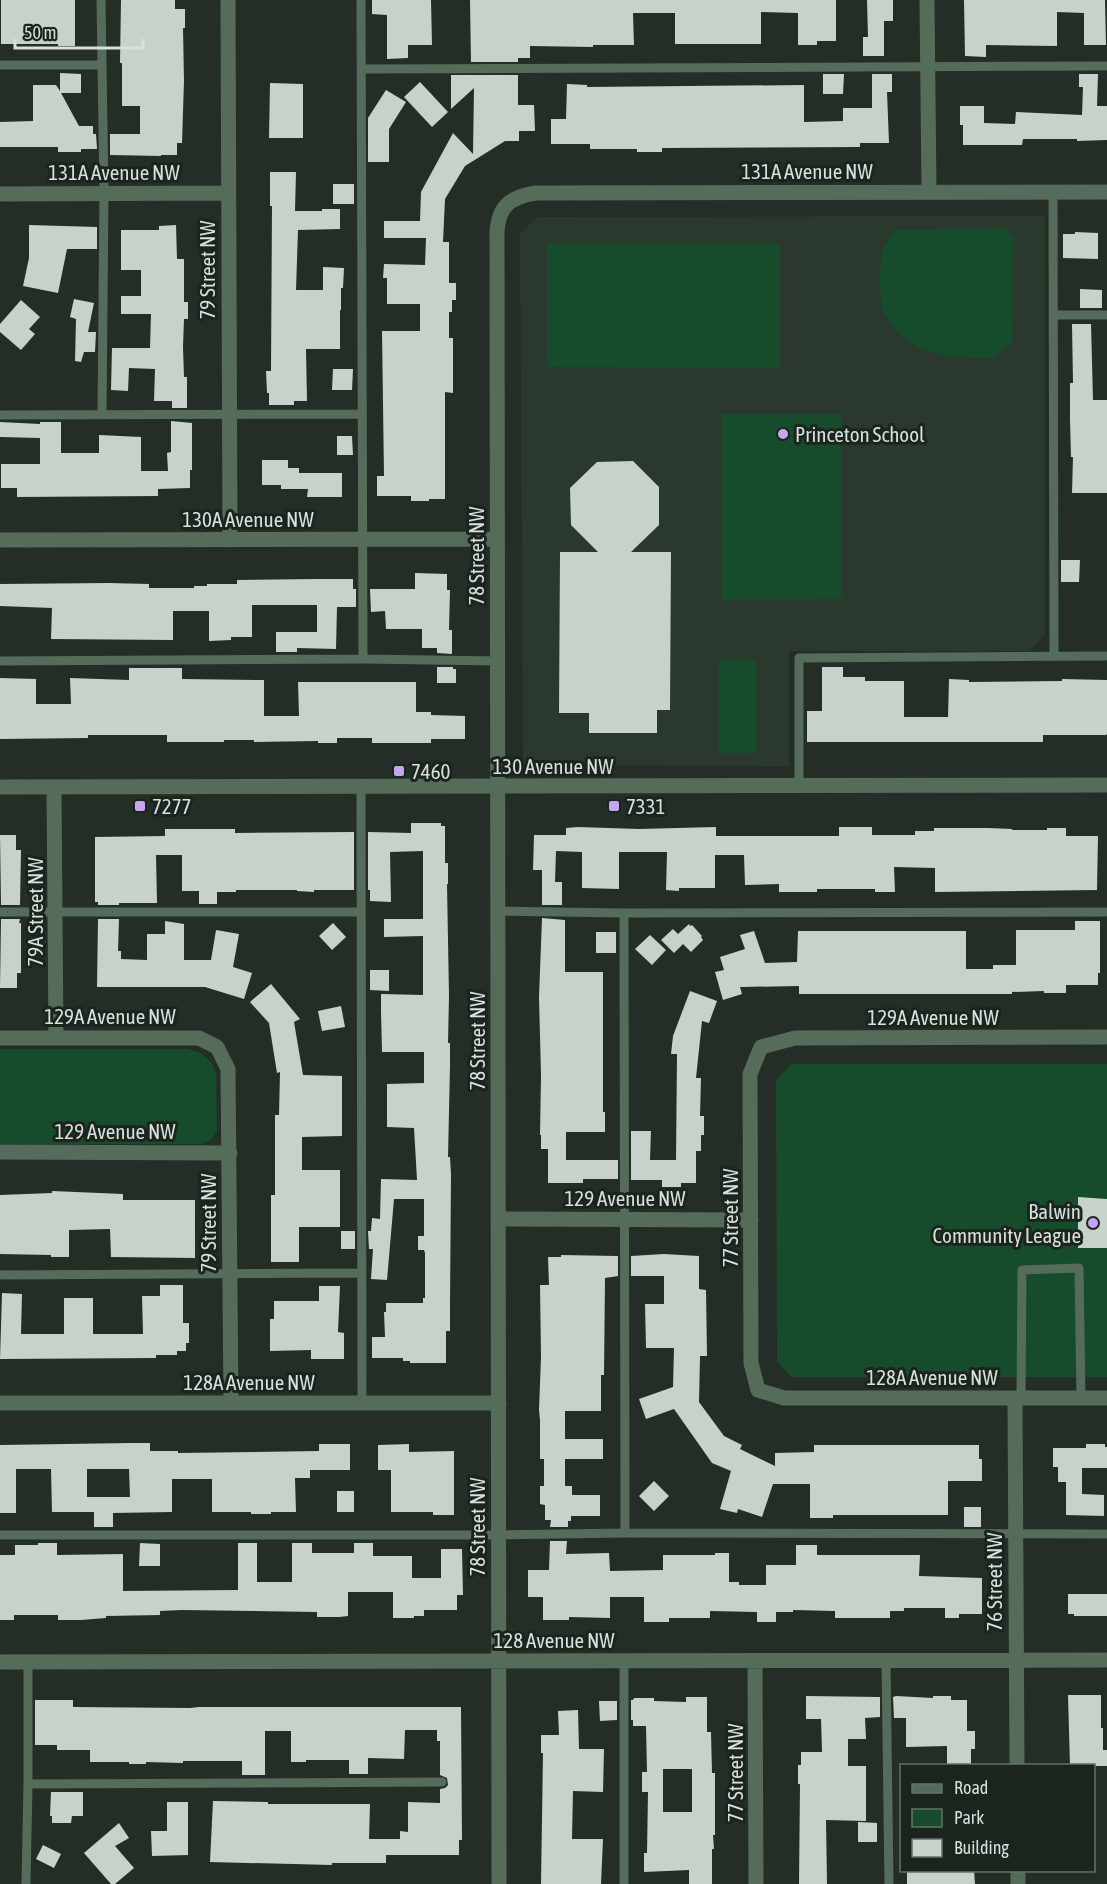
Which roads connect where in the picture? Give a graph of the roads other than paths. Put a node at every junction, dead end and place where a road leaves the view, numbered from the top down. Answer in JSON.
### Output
{"nodes":[{"id":1,"x":101,"y":0,"type":"edge"},
{"id":2,"x":228,"y":0,"type":"edge"},
{"id":3,"x":362,"y":0,"type":"edge"},
{"id":4,"x":927,"y":0,"type":"edge"},
{"id":5,"x":0,"y":65,"type":"edge"},
{"id":6,"x":101,"y":65,"type":"junction"},
{"id":7,"x":1107,"y":66,"type":"edge"},
{"id":8,"x":928,"y":67,"type":"junction"},
{"id":9,"x":362,"y":69,"type":"junction"},
{"id":10,"x":929,"y":191,"type":"junction"},
{"id":11,"x":1053,"y":192,"type":"junction"},
{"id":12,"x":1107,"y":192,"type":"edge"},
{"id":13,"x":228,"y":193,"type":"junction"},
{"id":14,"x":0,"y":194,"type":"edge"},
{"id":15,"x":104,"y":194,"type":"junction"},
{"id":16,"x":508,"y":202,"type":"joint"},
{"id":17,"x":1054,"y":315,"type":"junction"},
{"id":18,"x":1107,"y":315,"type":"edge"},
{"id":19,"x":102,"y":414,"type":"junction"},
{"id":20,"x":362,"y":414,"type":"junction"},
{"id":21,"x":0,"y":415,"type":"edge"},
{"id":22,"x":229,"y":415,"type":"junction"},
{"id":23,"x":362,"y":539,"type":"junction"},
{"id":24,"x":497,"y":539,"type":"junction"},
{"id":25,"x":0,"y":540,"type":"edge"},
{"id":26,"x":230,"y":540,"type":"junction"},
{"id":27,"x":1054,"y":656,"type":"junction"},
{"id":28,"x":1107,"y":656,"type":"edge"},
{"id":29,"x":363,"y":659,"type":"junction"},
{"id":30,"x":0,"y":661,"type":"edge"},
{"id":31,"x":498,"y":661,"type":"junction"},
{"id":32,"x":1107,"y":785,"type":"edge"},
{"id":33,"x":0,"y":787,"type":"edge"},
{"id":34,"x":498,"y":787,"type":"junction"},
{"id":35,"x":799,"y":787,"type":"junction"},
{"id":36,"x":54,"y":788,"type":"junction"},
{"id":37,"x":361,"y":788,"type":"junction"},
{"id":38,"x":498,"y":911,"type":"junction"},
{"id":39,"x":0,"y":912,"type":"edge"},
{"id":40,"x":56,"y":912,"type":"junction"},
{"id":41,"x":361,"y":912,"type":"junction"},
{"id":42,"x":1107,"y":912,"type":"edge"},
{"id":43,"x":624,"y":913,"type":"junction"},
{"id":44,"x":56,"y":1037,"type":"junction"},
{"id":45,"x":1107,"y":1037,"type":"edge"},
{"id":46,"x":0,"y":1038,"type":"edge"},
{"id":47,"x":217,"y":1047,"type":"joint"},
{"id":48,"x":761,"y":1047,"type":"joint"},
{"id":49,"x":0,"y":1152,"type":"edge"},
{"id":50,"x":230,"y":1153,"type":"junction"},
{"id":51,"x":499,"y":1219,"type":"junction"},
{"id":52,"x":623,"y":1219,"type":"junction"},
{"id":53,"x":751,"y":1220,"type":"junction"},
{"id":54,"x":229,"y":1274,"type":"junction"},
{"id":55,"x":361,"y":1274,"type":"junction"},
{"id":56,"x":0,"y":1275,"type":"edge"},
{"id":57,"x":758,"y":1390,"type":"joint"},
{"id":58,"x":1018,"y":1398,"type":"junction"},
{"id":59,"x":1081,"y":1398,"type":"junction"},
{"id":60,"x":1107,"y":1398,"type":"edge"},
{"id":61,"x":0,"y":1403,"type":"edge"},
{"id":62,"x":231,"y":1403,"type":"junction"},
{"id":63,"x":362,"y":1403,"type":"junction"},
{"id":64,"x":499,"y":1403,"type":"junction"},
{"id":65,"x":625,"y":1533,"type":"junction"},
{"id":66,"x":1015,"y":1534,"type":"junction"},
{"id":67,"x":1107,"y":1534,"type":"edge"},
{"id":68,"x":0,"y":1535,"type":"edge"},
{"id":69,"x":498,"y":1535,"type":"junction"},
{"id":70,"x":1107,"y":1660,"type":"edge"},
{"id":71,"x":499,"y":1661,"type":"junction"},
{"id":72,"x":624,"y":1661,"type":"junction"},
{"id":73,"x":755,"y":1661,"type":"junction"},
{"id":74,"x":1016,"y":1661,"type":"junction"},
{"id":75,"x":0,"y":1662,"type":"edge"},
{"id":76,"x":28,"y":1662,"type":"junction"},
{"id":77,"x":886,"y":1662,"type":"junction"},
{"id":78,"x":1017,"y":1764,"type":"edge"},
{"id":79,"x":442,"y":1782,"type":"dead end"},
{"id":80,"x":28,"y":1784,"type":"junction"},
{"id":81,"x":26,"y":1884,"type":"edge"},
{"id":82,"x":499,"y":1884,"type":"edge"},
{"id":83,"x":624,"y":1884,"type":"edge"},
{"id":84,"x":756,"y":1884,"type":"edge"},
{"id":85,"x":888,"y":1884,"type":"edge"}],
"edges":[{"from":1,"to":6,"type":"lane"},
{"from":2,"to":13,"type":"street","name":"79 Street NW"},
{"from":3,"to":9,"type":"lane"},
{"from":4,"to":8,"type":"street"},
{"from":5,"to":6,"type":"lane"},
{"from":6,"to":15,"type":"lane"},
{"from":7,"to":8,"type":"lane"},
{"from":8,"to":9,"type":"lane"},
{"from":8,"to":10,"type":"street"},
{"from":9,"to":20,"type":"lane"},
{"from":10,"to":11,"type":"street","name":"131A Avenue NW"},
{"from":10,"to":16,"type":"street","name":"131A Avenue NW"},
{"from":11,"to":12,"type":"street","name":"131A Avenue NW"},
{"from":11,"to":17,"type":"lane"},
{"from":13,"to":15,"type":"street","name":"131A Avenue NW"},
{"from":13,"to":22,"type":"street","name":"79 Street NW"},
{"from":14,"to":15,"type":"street","name":"131A Avenue NW"},
{"from":15,"to":19,"type":"lane"},
{"from":16,"to":24,"type":"street","name":"78 Street NW"},
{"from":17,"to":18,"type":"lane"},
{"from":17,"to":27,"type":"lane"},
{"from":19,"to":21,"type":"lane"},
{"from":19,"to":22,"type":"lane"},
{"from":20,"to":22,"type":"lane"},
{"from":20,"to":23,"type":"lane"},
{"from":22,"to":26,"type":"street","name":"79 Street NW"},
{"from":23,"to":24,"type":"street","name":"130A Avenue NW"},
{"from":23,"to":26,"type":"street","name":"130A Avenue NW"},
{"from":23,"to":29,"type":"lane"},
{"from":24,"to":31,"type":"street","name":"78 Street NW"},
{"from":25,"to":26,"type":"street","name":"130A Avenue NW"},
{"from":27,"to":28,"type":"lane"},
{"from":27,"to":35,"type":"lane"},
{"from":29,"to":30,"type":"lane"},
{"from":29,"to":31,"type":"lane"},
{"from":31,"to":34,"type":"street","name":"78 Street NW"},
{"from":32,"to":35,"type":"street","name":"130 Avenue NW"},
{"from":33,"to":36,"type":"street","name":"130 Avenue NW"},
{"from":34,"to":35,"type":"street","name":"130 Avenue NW"},
{"from":34,"to":37,"type":"street","name":"130 Avenue NW"},
{"from":34,"to":38,"type":"street","name":"78 Street NW"},
{"from":36,"to":37,"type":"street","name":"130 Avenue NW"},
{"from":36,"to":40,"type":"street","name":"79A Street NW"},
{"from":37,"to":41,"type":"lane"},
{"from":38,"to":43,"type":"lane"},
{"from":38,"to":51,"type":"street","name":"78 Street NW"},
{"from":39,"to":40,"type":"lane"},
{"from":40,"to":41,"type":"lane"},
{"from":40,"to":44,"type":"street","name":"79A Street NW"},
{"from":41,"to":55,"type":"lane"},
{"from":42,"to":43,"type":"lane"},
{"from":43,"to":52,"type":"lane"},
{"from":44,"to":46,"type":"street","name":"129A Avenue NW"},
{"from":44,"to":47,"type":"street","name":"129A Avenue NW"},
{"from":45,"to":48,"type":"street","name":"129A Avenue NW"},
{"from":47,"to":50,"type":"street","name":"79 Street NW"},
{"from":48,"to":53,"type":"street","name":"77 Street NW"},
{"from":49,"to":50,"type":"street","name":"129 Avenue NW"},
{"from":50,"to":54,"type":"street","name":"79 Street NW"},
{"from":51,"to":52,"type":"street","name":"129 Avenue NW"},
{"from":51,"to":64,"type":"street","name":"78 Street NW"},
{"from":52,"to":53,"type":"street","name":"129 Avenue NW"},
{"from":52,"to":65,"type":"lane"},
{"from":53,"to":57,"type":"street","name":"77 Street NW"},
{"from":54,"to":55,"type":"lane"},
{"from":54,"to":56,"type":"lane"},
{"from":54,"to":62,"type":"street","name":"79 Street NW"},
{"from":55,"to":63,"type":"lane"},
{"from":57,"to":58,"type":"street","name":"128A Avenue NW"},
{"from":58,"to":59,"type":"street","name":"128A Avenue NW"},
{"from":58,"to":59,"type":"lane"},
{"from":58,"to":66,"type":"street","name":"76 Street NW"},
{"from":59,"to":60,"type":"street","name":"128A Avenue NW"},
{"from":61,"to":62,"type":"street","name":"128A Avenue NW"},
{"from":62,"to":63,"type":"street","name":"128A Avenue NW"},
{"from":63,"to":64,"type":"street","name":"128A Avenue NW"},
{"from":64,"to":69,"type":"street","name":"78 Street NW"},
{"from":65,"to":66,"type":"lane"},
{"from":65,"to":69,"type":"lane"},
{"from":66,"to":67,"type":"lane"},
{"from":66,"to":74,"type":"street","name":"76 Street NW"},
{"from":68,"to":69,"type":"lane"},
{"from":69,"to":71,"type":"street","name":"78 Street NW"},
{"from":70,"to":74,"type":"street","name":"128 Avenue NW"},
{"from":71,"to":72,"type":"street","name":"128 Avenue NW"},
{"from":71,"to":76,"type":"street","name":"128 Avenue NW"},
{"from":71,"to":82,"type":"street","name":"78 Street NW"},
{"from":72,"to":73,"type":"street","name":"128 Avenue NW"},
{"from":72,"to":83,"type":"lane"},
{"from":73,"to":77,"type":"street","name":"128 Avenue NW"},
{"from":73,"to":84,"type":"street","name":"77 Street NW"},
{"from":74,"to":77,"type":"street","name":"128 Avenue NW"},
{"from":74,"to":78,"type":"street","name":"76 Street NW"},
{"from":75,"to":76,"type":"street","name":"128 Avenue NW"},
{"from":76,"to":80,"type":"lane"},
{"from":77,"to":85,"type":"lane"},
{"from":79,"to":80,"type":"lane"},
{"from":80,"to":81,"type":"lane"}]}
